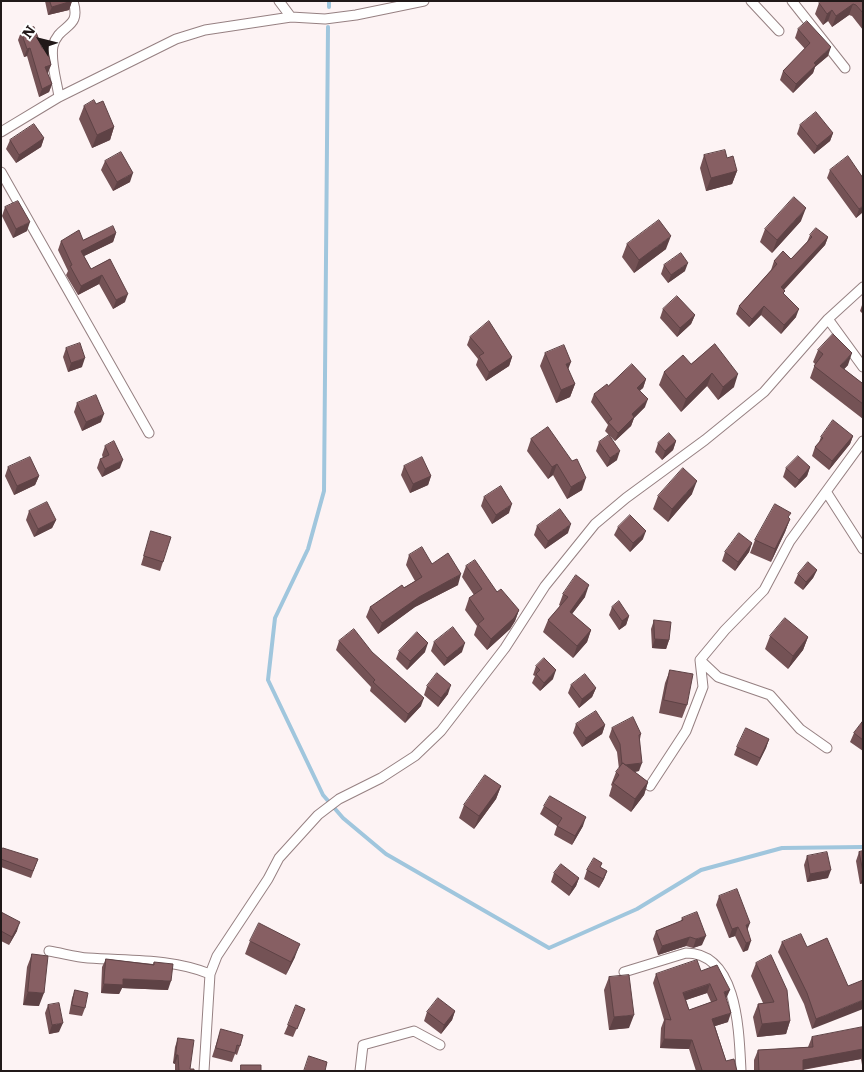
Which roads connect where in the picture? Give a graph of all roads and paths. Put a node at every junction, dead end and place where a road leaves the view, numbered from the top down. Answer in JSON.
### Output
{"nodes":[{"id":1,"x":73,"y":1,"type":"edge"},
{"id":2,"x":279,"y":1,"type":"edge"},
{"id":3,"x":424,"y":1,"type":"edge"},
{"id":4,"x":751,"y":1,"type":"edge"},
{"id":5,"x":792,"y":1,"type":"edge"},
{"id":6,"x":291,"y":17,"type":"junction"},
{"id":7,"x":779,"y":31,"type":"dead end"},
{"id":8,"x":845,"y":68,"type":"dead end"},
{"id":9,"x":59,"y":97,"type":"junction"},
{"id":10,"x":1,"y":132,"type":"edge"},
{"id":11,"x":1,"y":172,"type":"edge"},
{"id":12,"x":863,"y":288,"type":"edge"},
{"id":13,"x":828,"y":319,"type":"junction"},
{"id":14,"x":863,"y":361,"type":"edge"},
{"id":15,"x":863,"y":367,"type":"edge"},
{"id":16,"x":149,"y":433,"type":"dead end"},
{"id":17,"x":863,"y":441,"type":"edge"},
{"id":18,"x":827,"y":493,"type":"junction"},
{"id":19,"x":863,"y":549,"type":"edge"},
{"id":20,"x":700,"y":660,"type":"junction"},
{"id":21,"x":826,"y":748,"type":"dead end"},
{"id":22,"x":650,"y":786,"type":"edge"},
{"id":23,"x":49,"y":951,"type":"dead end"},
{"id":24,"x":624,"y":972,"type":"dead end"},
{"id":25,"x":210,"y":974,"type":"junction"},
{"id":26,"x":440,"y":1046,"type":"dead end"},
{"id":27,"x":204,"y":1071,"type":"edge"},
{"id":28,"x":360,"y":1071,"type":"edge"},
{"id":29,"x":741,"y":1071,"type":"edge"}],
"edges":[{"from":1,"to":9,"type":"street"},
{"from":2,"to":6,"type":"street"},
{"from":3,"to":6,"type":"street"},
{"from":4,"to":7,"type":"street"},
{"from":5,"to":8,"type":"street"},
{"from":6,"to":9,"type":"street"},
{"from":9,"to":10,"type":"street"},
{"from":11,"to":16,"type":"street"},
{"from":12,"to":13,"type":"street"},
{"from":13,"to":14,"type":"street"},
{"from":13,"to":15,"type":"street"},
{"from":13,"to":25,"type":"street"},
{"from":17,"to":18,"type":"street"},
{"from":18,"to":19,"type":"street"},
{"from":18,"to":20,"type":"street"},
{"from":20,"to":21,"type":"street"},
{"from":20,"to":22,"type":"street"},
{"from":23,"to":25,"type":"street"},
{"from":24,"to":29,"type":"street"},
{"from":25,"to":27,"type":"street"},
{"from":26,"to":28,"type":"street"}]}
